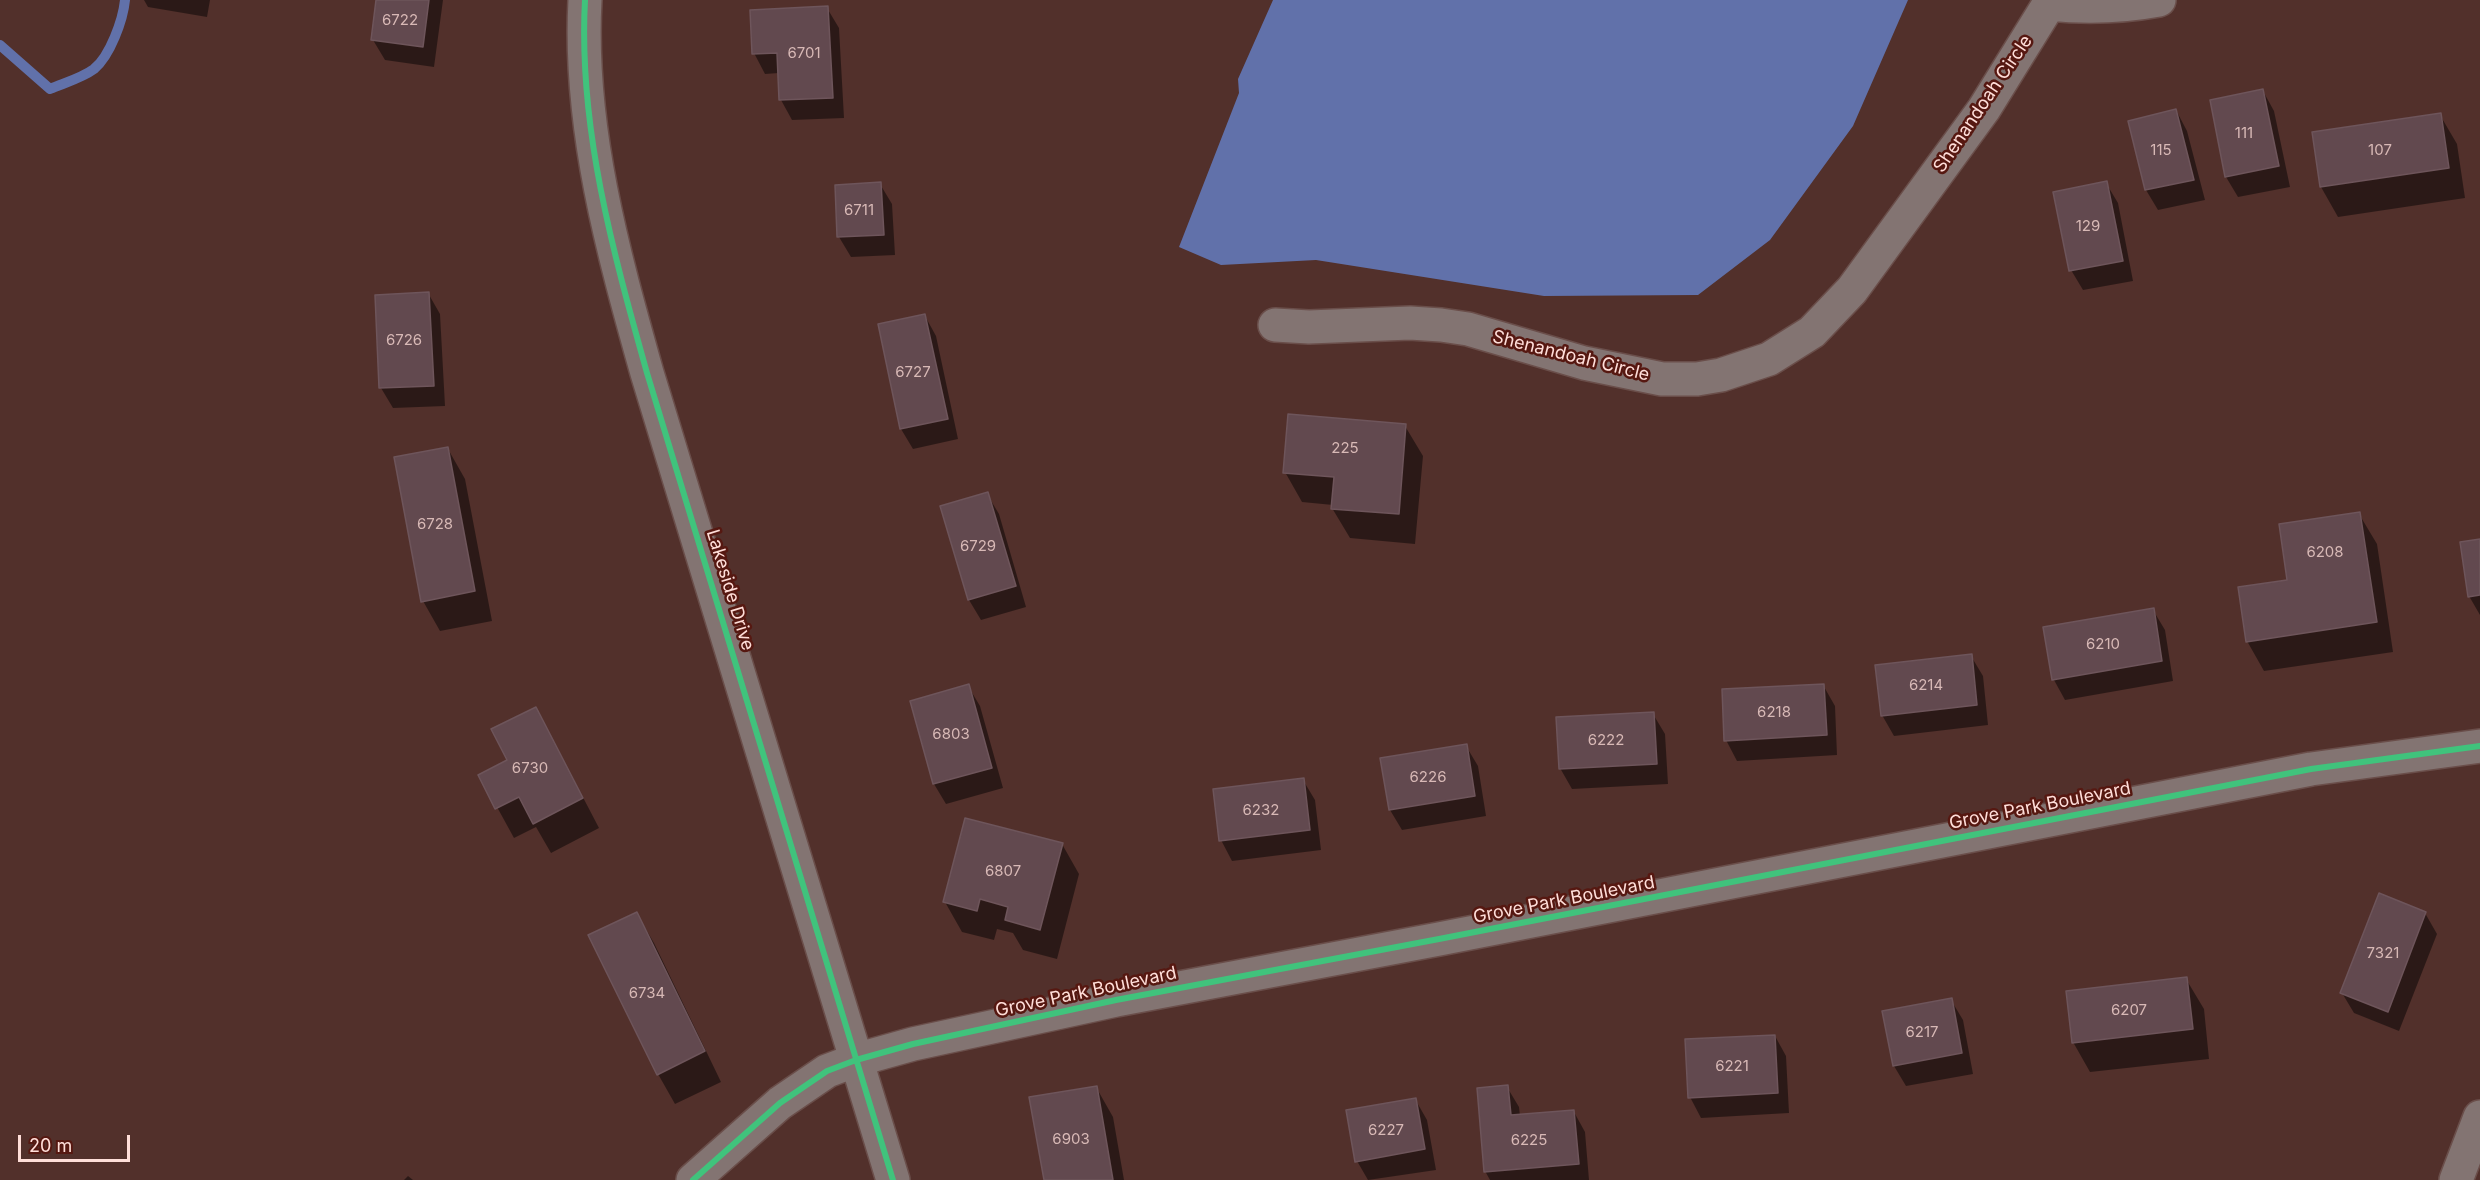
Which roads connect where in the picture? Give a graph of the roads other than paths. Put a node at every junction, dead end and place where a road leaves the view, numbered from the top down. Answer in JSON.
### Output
{"nodes":[{"id":1,"x":585,"y":0,"type":"edge"},
{"id":2,"x":2159,"y":0,"type":"edge"},
{"id":3,"x":2050,"y":2,"type":"edge"},
{"id":4,"x":1275,"y":325,"type":"dead end"},
{"id":5,"x":2480,"y":746,"type":"edge"},
{"id":6,"x":856,"y":1060,"type":"junction"},
{"id":7,"x":2480,"y":1117,"type":"edge"},
{"id":8,"x":693,"y":1180,"type":"edge"},
{"id":9,"x":892,"y":1180,"type":"edge"},
{"id":10,"x":2456,"y":1180,"type":"edge"}],
"edges":[{"from":1,"to":6,"type":"street","name":"Lakeside Drive"},
{"from":2,"to":3,"type":"street","name":"Shenandoah Circle"},
{"from":3,"to":4,"type":"street","name":"Shenandoah Circle"},
{"from":5,"to":6,"type":"street","name":"Grove Park Boulevard"},
{"from":6,"to":8,"type":"street","name":"Grove Park Boulevard"},
{"from":6,"to":9,"type":"street","name":"Lakeside Drive"},
{"from":7,"to":10,"type":"street"}]}
